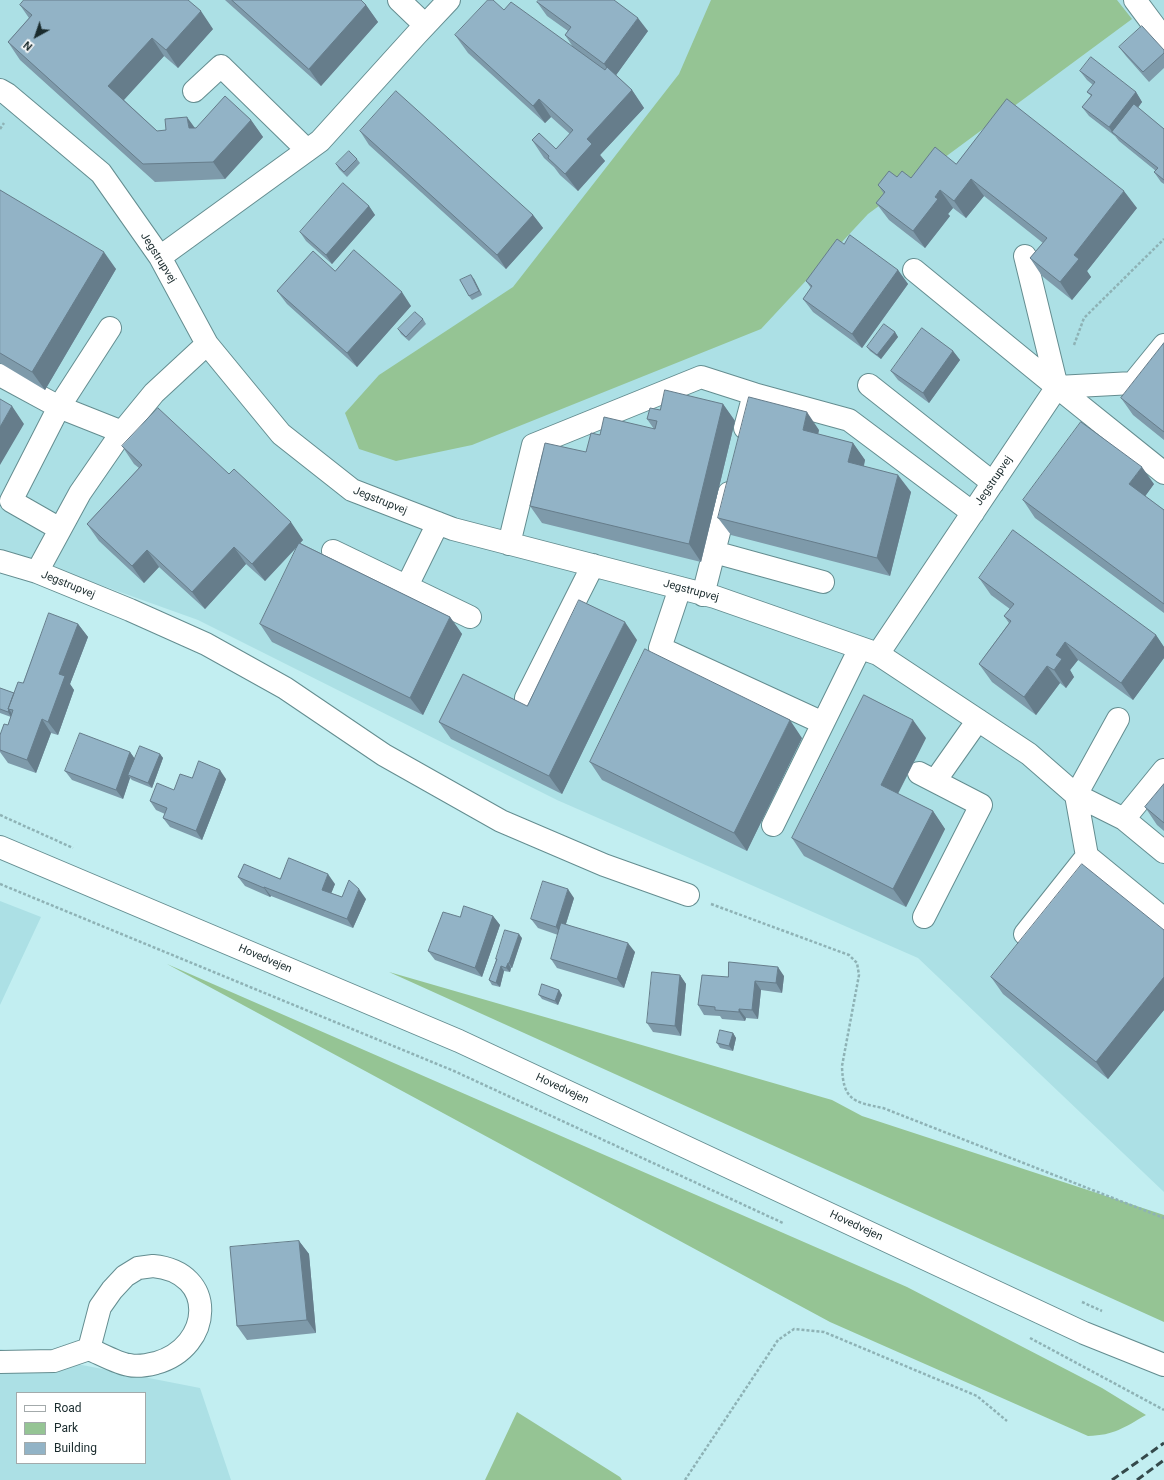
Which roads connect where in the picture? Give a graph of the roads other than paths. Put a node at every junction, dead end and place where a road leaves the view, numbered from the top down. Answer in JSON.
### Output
{"nodes":[{"id":1,"x":399,"y":0,"type":"edge"},
{"id":2,"x":449,"y":0,"type":"edge"},
{"id":3,"x":1135,"y":0,"type":"edge"},
{"id":4,"x":425,"y":25,"type":"junction"},
{"id":5,"x":1164,"y":39,"type":"edge"},
{"id":6,"x":0,"y":90,"type":"edge"},
{"id":7,"x":194,"y":91,"type":"dead end"},
{"id":8,"x":307,"y":150,"type":"junction"},
{"id":9,"x":1025,"y":256,"type":"dead end"},
{"id":10,"x":160,"y":257,"type":"junction"},
{"id":11,"x":914,"y":270,"type":"dead end"},
{"id":12,"x":110,"y":328,"type":"dead end"},
{"id":13,"x":207,"y":344,"type":"junction"},
{"id":14,"x":1164,"y":345,"type":"edge"},
{"id":15,"x":0,"y":375,"type":"edge"},
{"id":16,"x":869,"y":385,"type":"dead end"},
{"id":17,"x":1057,"y":387,"type":"junction"},
{"id":18,"x":754,"y":394,"type":"junction"},
{"id":19,"x":58,"y":407,"type":"junction"},
{"id":20,"x":122,"y":432,"type":"junction"},
{"id":21,"x":741,"y":446,"type":"edge"},
{"id":22,"x":1164,"y":473,"type":"edge"},
{"id":23,"x":733,"y":477,"type":"edge"},
{"id":24,"x":993,"y":483,"type":"junction"},
{"id":25,"x":973,"y":513,"type":"junction"},
{"id":26,"x":438,"y":523,"type":"junction"},
{"id":27,"x":60,"y":529,"type":"junction"},
{"id":28,"x":509,"y":544,"type":"junction"},
{"id":29,"x":332,"y":551,"type":"dead end"},
{"id":30,"x":714,"y":552,"type":"junction"},
{"id":31,"x":0,"y":561,"type":"edge"},
{"id":32,"x":593,"y":565,"type":"junction"},
{"id":33,"x":37,"y":572,"type":"junction"},
{"id":34,"x":823,"y":582,"type":"dead end"},
{"id":35,"x":407,"y":586,"type":"junction"},
{"id":36,"x":680,"y":588,"type":"junction"},
{"id":37,"x":703,"y":595,"type":"junction"},
{"id":38,"x":470,"y":617,"type":"dead end"},
{"id":39,"x":869,"y":651,"type":"junction"},
{"id":40,"x":526,"y":698,"type":"dead end"},
{"id":41,"x":1118,"y":719,"type":"dead end"},
{"id":42,"x":978,"y":720,"type":"junction"},
{"id":43,"x":823,"y":723,"type":"junction"},
{"id":44,"x":1164,"y":770,"type":"edge"},
{"id":45,"x":1076,"y":794,"type":"junction"},
{"id":46,"x":1124,"y":819,"type":"junction"},
{"id":47,"x":773,"y":825,"type":"dead end"},
{"id":48,"x":0,"y":847,"type":"edge"},
{"id":49,"x":1164,"y":852,"type":"edge"},
{"id":50,"x":1087,"y":856,"type":"junction"},
{"id":51,"x":688,"y":895,"type":"road end"},
{"id":52,"x":924,"y":917,"type":"dead end"},
{"id":53,"x":1164,"y":919,"type":"edge"},
{"id":54,"x":1011,"y":952,"type":"edge"},
{"id":55,"x":89,"y":1349,"type":"junction"},
{"id":56,"x":0,"y":1362,"type":"edge"},
{"id":57,"x":1162,"y":1375,"type":"edge"}],
"edges":[{"from":1,"to":4,"type":"street"},
{"from":2,"to":4,"type":"street"},
{"from":3,"to":5,"type":"street"},
{"from":4,"to":8,"type":"street"},
{"from":6,"to":10,"type":"street","name":"Jegstrupvej"},
{"from":7,"to":8,"type":"street"},
{"from":8,"to":10,"type":"street"},
{"from":9,"to":17,"type":"street"},
{"from":10,"to":13,"type":"street","name":"Jegstrupvej"},
{"from":11,"to":17,"type":"street"},
{"from":12,"to":19,"type":"street"},
{"from":13,"to":20,"type":"street"},
{"from":13,"to":26,"type":"street","name":"Jegstrupvej"},
{"from":14,"to":17,"type":"street"},
{"from":15,"to":19,"type":"street"},
{"from":16,"to":24,"type":"street"},
{"from":17,"to":22,"type":"street"},
{"from":17,"to":24,"type":"street","name":"Jegstrupvej"},
{"from":18,"to":21,"type":"street"},
{"from":18,"to":25,"type":"street"},
{"from":18,"to":28,"type":"street"},
{"from":19,"to":20,"type":"street"},
{"from":19,"to":27,"type":"street"},
{"from":20,"to":27,"type":"street"},
{"from":23,"to":30,"type":"street"},
{"from":24,"to":25,"type":"street","name":"Jegstrupvej"},
{"from":25,"to":39,"type":"street","name":"Jegstrupvej"},
{"from":26,"to":28,"type":"street","name":"Jegstrupvej"},
{"from":26,"to":35,"type":"street"},
{"from":27,"to":33,"type":"street"},
{"from":28,"to":32,"type":"street","name":"Jegstrupvej"},
{"from":29,"to":35,"type":"street"},
{"from":30,"to":34,"type":"street"},
{"from":30,"to":37,"type":"street"},
{"from":31,"to":33,"type":"street","name":"Jegstrupvej"},
{"from":32,"to":36,"type":"street","name":"Jegstrupvej"},
{"from":32,"to":40,"type":"street"},
{"from":33,"to":51,"type":"street","name":"Jegstrupvej"},
{"from":35,"to":38,"type":"street"},
{"from":36,"to":37,"type":"street","name":"Jegstrupvej"},
{"from":36,"to":43,"type":"street"},
{"from":37,"to":39,"type":"street","name":"Jegstrupvej"},
{"from":39,"to":42,"type":"street","name":"Jegstrupvej"},
{"from":39,"to":43,"type":"street"},
{"from":41,"to":45,"type":"street"},
{"from":42,"to":45,"type":"street","name":"Jegstrupvej"},
{"from":42,"to":52,"type":"street"},
{"from":43,"to":47,"type":"street"},
{"from":44,"to":46,"type":"street"},
{"from":45,"to":46,"type":"street","name":"Jegstrupvej"},
{"from":45,"to":50,"type":"street"},
{"from":46,"to":49,"type":"street","name":"Jegstrupvej"},
{"from":48,"to":57,"type":"street","name":"Hovedvejen"},
{"from":50,"to":53,"type":"street"},
{"from":50,"to":54,"type":"street"},
{"from":55,"to":55,"type":"street"},
{"from":55,"to":56,"type":"street"}]}
